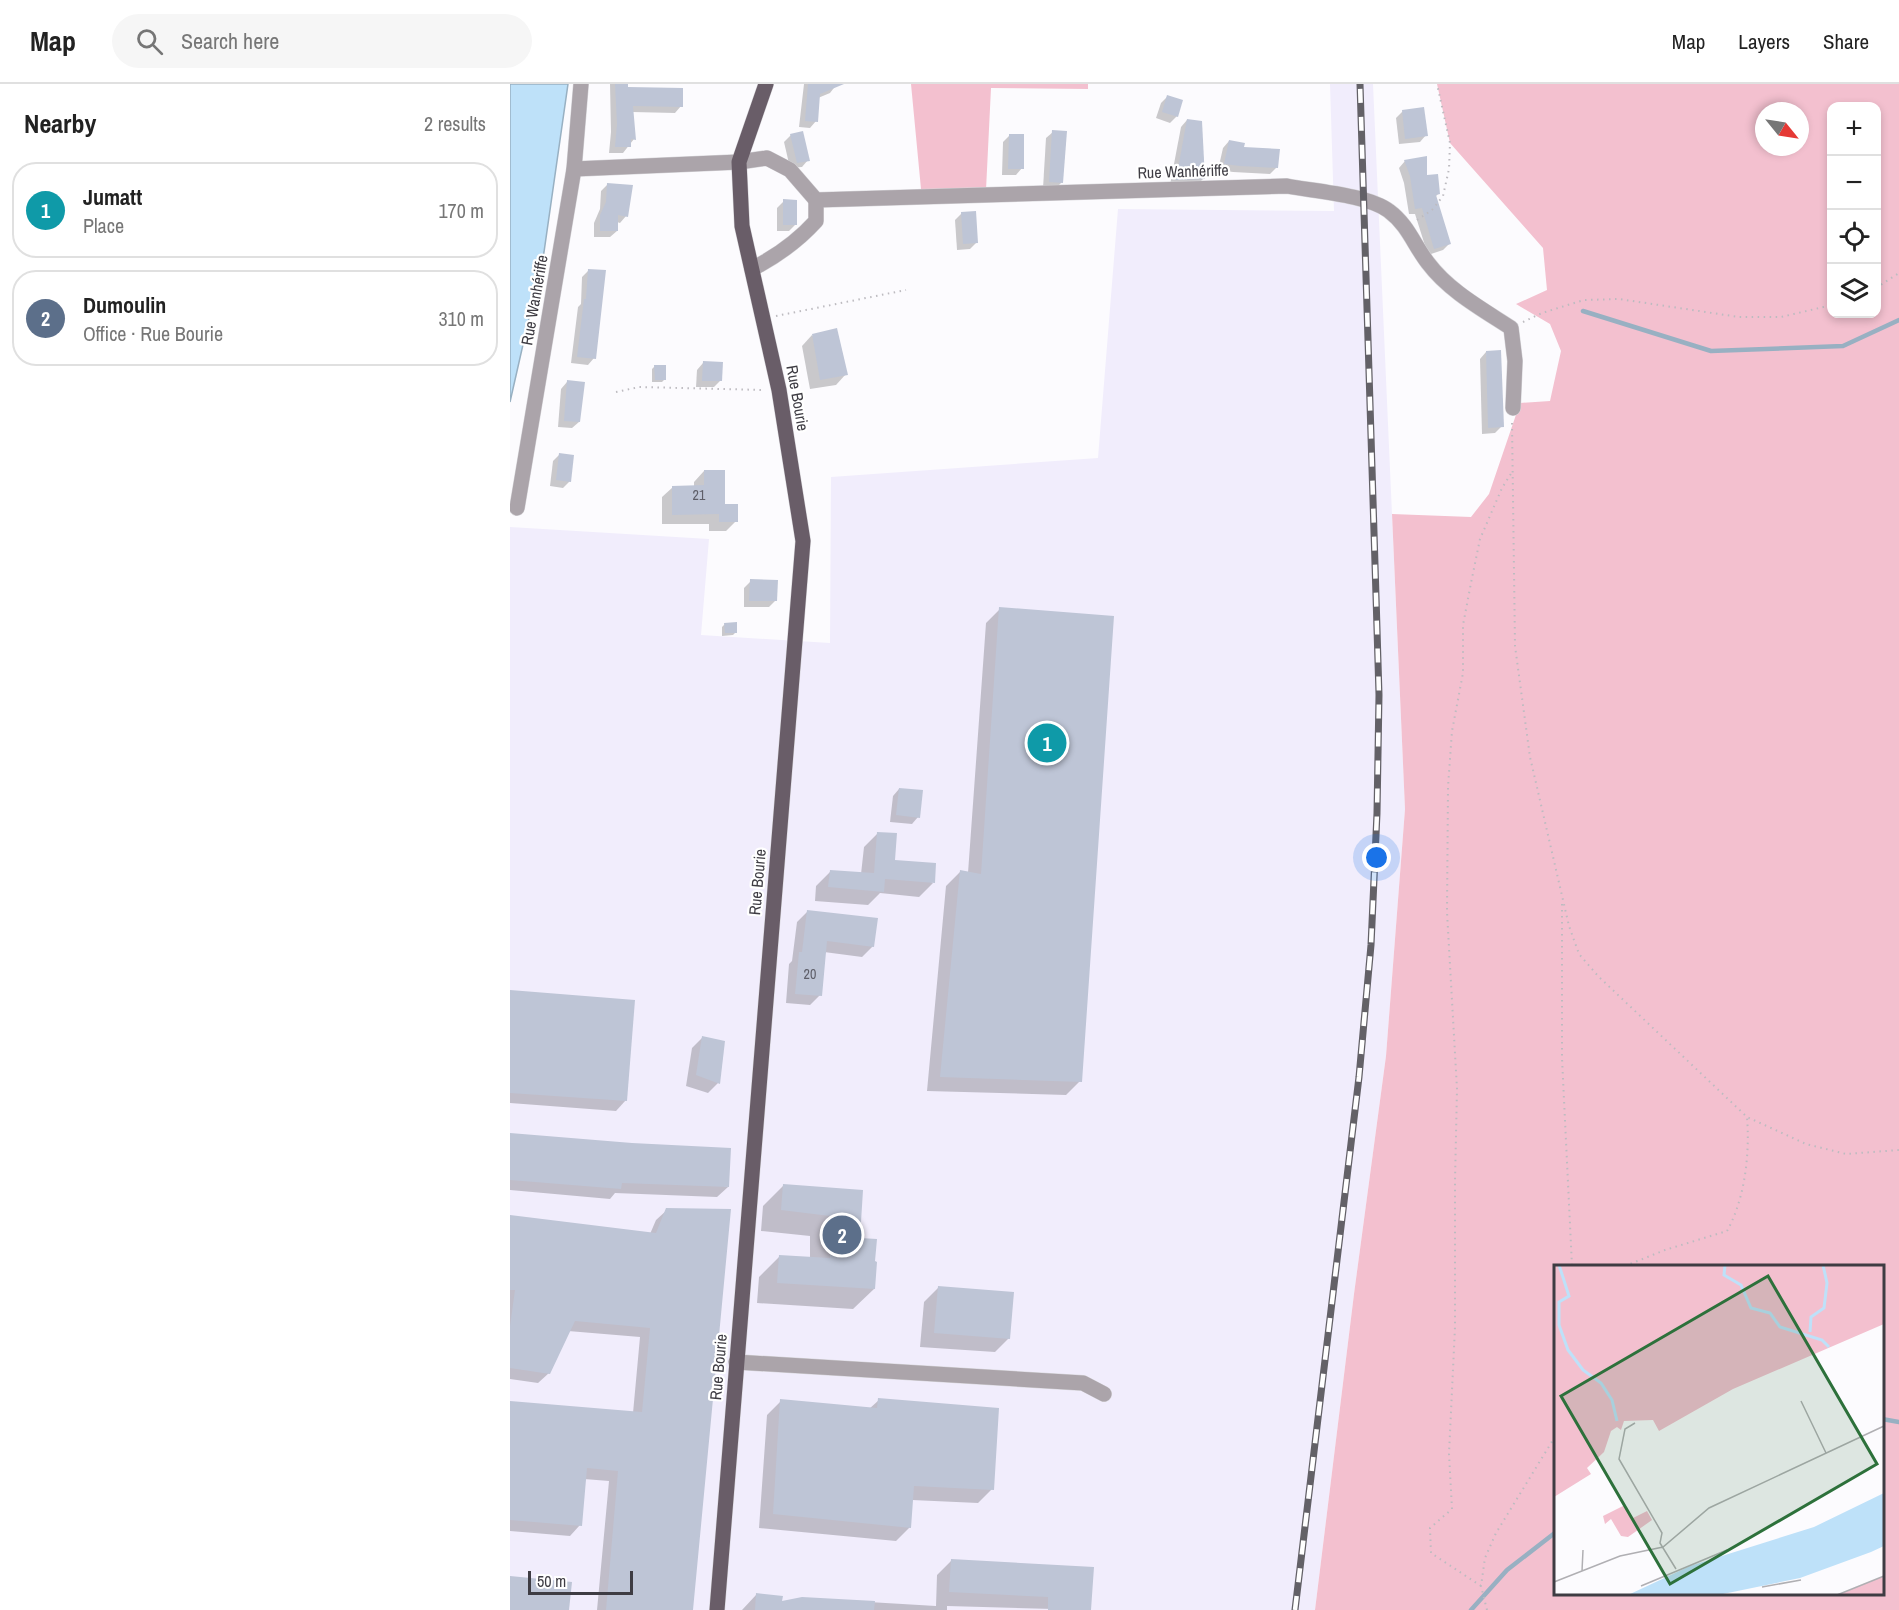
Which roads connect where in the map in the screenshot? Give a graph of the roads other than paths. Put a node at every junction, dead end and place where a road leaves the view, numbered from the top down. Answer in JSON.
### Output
{"nodes":[{"id":1,"x":581,"y":84,"type":"edge"},
{"id":2,"x":766,"y":84,"type":"edge"},
{"id":3,"x":739,"y":162,"type":"junction"},
{"id":4,"x":574,"y":169,"type":"junction"},
{"id":5,"x":816,"y":200,"type":"junction"},
{"id":6,"x":752,"y":269,"type":"junction"},
{"id":7,"x":1513,"y":408,"type":"road end"},
{"id":8,"x":517,"y":508,"type":"dead end"},
{"id":9,"x":736,"y":1362,"type":"junction"},
{"id":10,"x":1104,"y":1394,"type":"dead end"},
{"id":11,"x":717,"y":1610,"type":"edge"}],
"edges":[{"from":1,"to":4,"type":"street","name":"Rue Wanhériffe"},
{"from":2,"to":3,"type":"main road"},
{"from":3,"to":4,"type":"street"},
{"from":3,"to":5,"type":"street"},
{"from":3,"to":6,"type":"main road","name":"Rue Bourie"},
{"from":4,"to":8,"type":"street","name":"Rue Wanhériffe"},
{"from":5,"to":6,"type":"street"},
{"from":5,"to":7,"type":"street","name":"Rue Wanhériffe"},
{"from":6,"to":9,"type":"main road","name":"Rue Bourie"},
{"from":9,"to":10,"type":"street"},
{"from":9,"to":11,"type":"main road","name":"Rue Bourie"}]}
